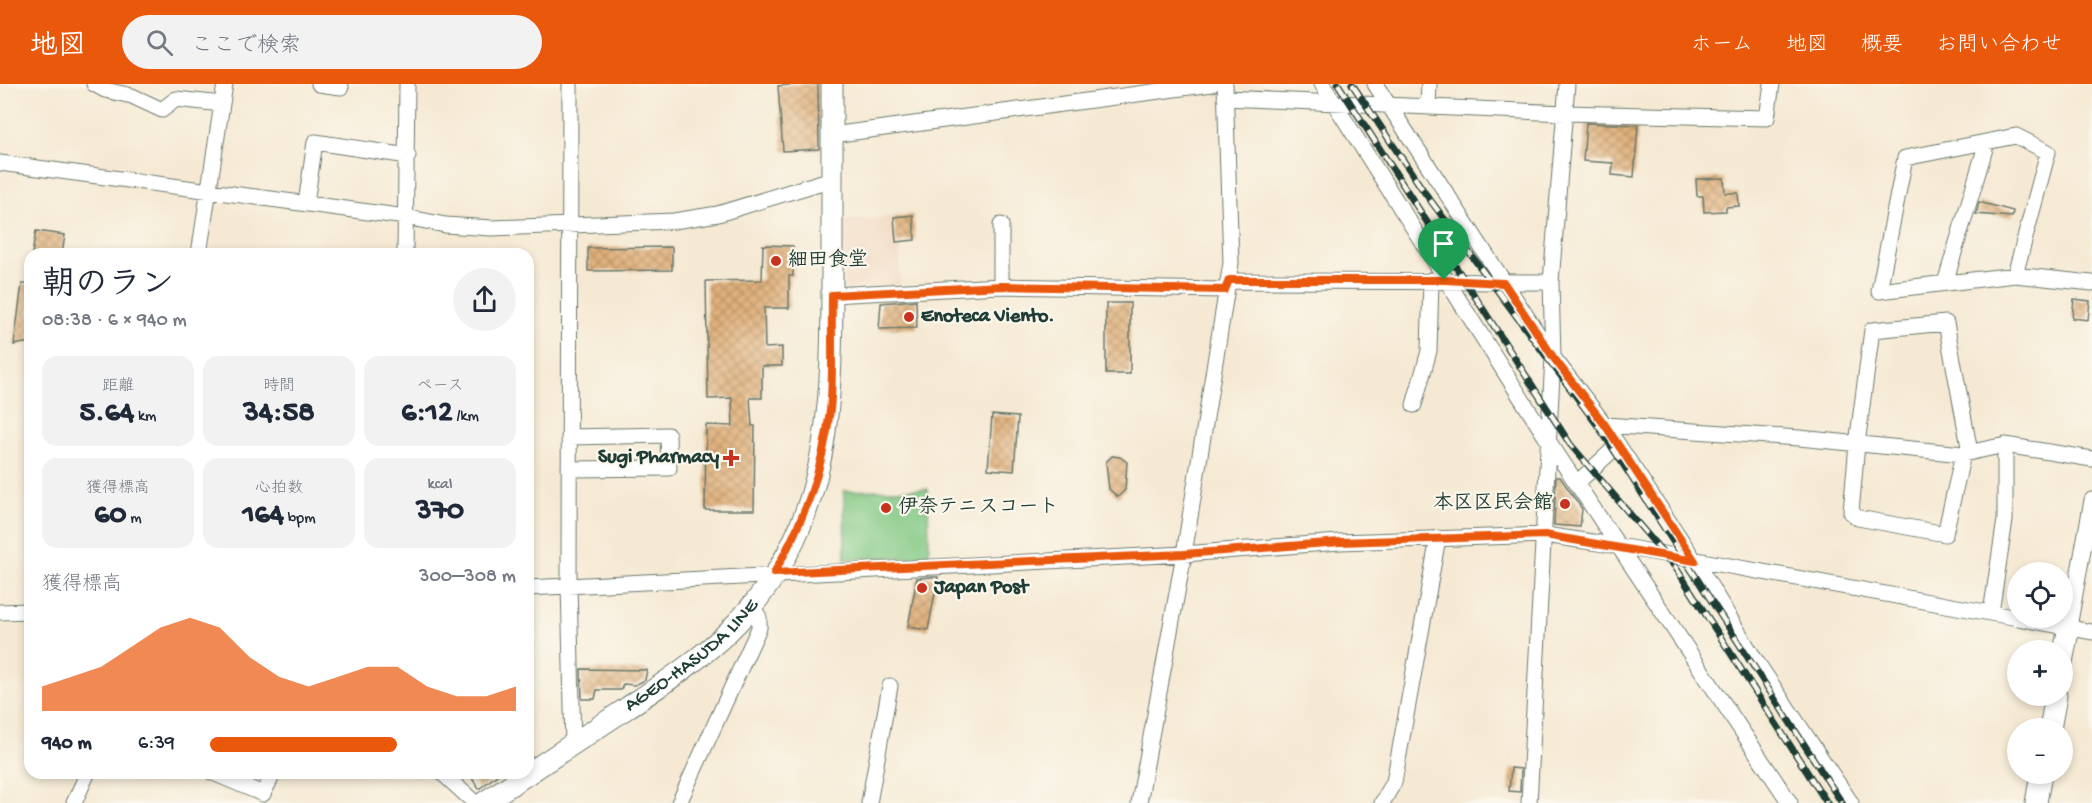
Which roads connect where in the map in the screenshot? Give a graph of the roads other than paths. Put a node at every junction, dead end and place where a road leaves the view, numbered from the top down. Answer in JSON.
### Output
{"nodes":[{"id":1,"x":94,"y":84,"type":"edge"},
{"id":2,"x":225,"y":84,"type":"edge"},
{"id":3,"x":319,"y":84,"type":"edge"},
{"id":4,"x":407,"y":84,"type":"edge"},
{"id":5,"x":570,"y":84,"type":"edge"},
{"id":6,"x":832,"y":84,"type":"edge"},
{"id":7,"x":1212,"y":84,"type":"edge"},
{"id":8,"x":1322,"y":84,"type":"edge"},
{"id":9,"x":1375,"y":84,"type":"edge"},
{"id":10,"x":1429,"y":84,"type":"edge"},
{"id":11,"x":1567,"y":84,"type":"edge"},
{"id":12,"x":1772,"y":84,"type":"edge"},
{"id":13,"x":341,"y":87,"type":"dead end"},
{"id":14,"x":1225,"y":91,"type":"edge"},
{"id":15,"x":1333,"y":101,"type":"junction"},
{"id":16,"x":222,"y":104,"type":"junction"},
{"id":17,"x":1388,"y":104,"type":"junction"},
{"id":18,"x":1428,"y":106,"type":"junction"},
{"id":19,"x":1565,"y":113,"type":"junction"},
{"id":20,"x":832,"y":135,"type":"junction"},
{"id":21,"x":1987,"y":142,"type":"junction"},
{"id":22,"x":408,"y":156,"type":"junction"},
{"id":23,"x":0,"y":163,"type":"edge"},
{"id":24,"x":832,"y":180,"type":"junction"},
{"id":25,"x":211,"y":191,"type":"junction"},
{"id":26,"x":306,"y":203,"type":"junction"},
{"id":27,"x":406,"y":217,"type":"junction"},
{"id":28,"x":1001,"y":225,"type":"dead end"},
{"id":29,"x":571,"y":227,"type":"junction"},
{"id":30,"x":201,"y":248,"type":"edge"},
{"id":31,"x":405,"y":248,"type":"edge"},
{"id":32,"x":2015,"y":275,"type":"junction"},
{"id":33,"x":1438,"y":280,"type":"junction"},
{"id":34,"x":1551,"y":282,"type":"junction"},
{"id":35,"x":1504,"y":283,"type":"junction"},
{"id":36,"x":1945,"y":283,"type":"junction"},
{"id":37,"x":2092,"y":283,"type":"edge"},
{"id":38,"x":1227,"y":285,"type":"junction"},
{"id":39,"x":1001,"y":286,"type":"junction"},
{"id":40,"x":832,"y":295,"type":"junction"},
{"id":41,"x":1553,"y":357,"type":"junction"},
{"id":42,"x":1414,"y":405,"type":"dead end"},
{"id":43,"x":1605,"y":425,"type":"junction"},
{"id":44,"x":569,"y":437,"type":"junction"},
{"id":45,"x":1549,"y":442,"type":"junction"},
{"id":46,"x":1857,"y":444,"type":"junction"},
{"id":47,"x":1618,"y":445,"type":"junction"},
{"id":48,"x":2005,"y":445,"type":"junction"},
{"id":49,"x":1967,"y":453,"type":"junction"},
{"id":50,"x":2092,"y":459,"type":"edge"},
{"id":51,"x":569,"y":469,"type":"junction"},
{"id":52,"x":1578,"y":482,"type":"junction"},
{"id":53,"x":2092,"y":501,"type":"edge"},
{"id":54,"x":1545,"y":535,"type":"junction"},
{"id":55,"x":1438,"y":538,"type":"junction"},
{"id":56,"x":1619,"y":546,"type":"junction"},
{"id":57,"x":1184,"y":554,"type":"junction"},
{"id":58,"x":1695,"y":561,"type":"junction"},
{"id":59,"x":774,"y":573,"type":"junction"},
{"id":60,"x":569,"y":585,"type":"junction"},
{"id":61,"x":534,"y":588,"type":"edge"},
{"id":62,"x":2073,"y":605,"type":"edge"},
{"id":63,"x":751,"y":606,"type":"junction"},
{"id":64,"x":24,"y":611,"type":"edge"},
{"id":65,"x":0,"y":612,"type":"edge"},
{"id":66,"x":1991,"y":613,"type":"junction"},
{"id":67,"x":2007,"y":616,"type":"edge"},
{"id":68,"x":2073,"y":628,"type":"edge"},
{"id":69,"x":2092,"y":632,"type":"edge"},
{"id":70,"x":890,"y":686,"type":"dead end"},
{"id":71,"x":573,"y":745,"type":"junction"},
{"id":72,"x":534,"y":770,"type":"edge"},
{"id":73,"x":85,"y":779,"type":"edge"},
{"id":74,"x":228,"y":779,"type":"edge"},
{"id":75,"x":270,"y":779,"type":"edge"},
{"id":76,"x":449,"y":779,"type":"edge"},
{"id":77,"x":520,"y":779,"type":"edge"},
{"id":78,"x":2039,"y":784,"type":"edge"},
{"id":79,"x":74,"y":803,"type":"edge"},
{"id":80,"x":475,"y":803,"type":"edge"},
{"id":81,"x":483,"y":803,"type":"edge"},
{"id":82,"x":679,"y":803,"type":"edge"},
{"id":83,"x":869,"y":803,"type":"edge"},
{"id":84,"x":1139,"y":803,"type":"edge"},
{"id":85,"x":1382,"y":803,"type":"edge"},
{"id":86,"x":1529,"y":803,"type":"edge"},
{"id":87,"x":1790,"y":803,"type":"edge"},
{"id":88,"x":1851,"y":803,"type":"edge"},
{"id":89,"x":2036,"y":803,"type":"edge"}],
"edges":[{"from":1,"to":16,"type":"street"},
{"from":2,"to":16,"type":"street"},
{"from":3,"to":13,"type":"street"},
{"from":4,"to":22,"type":"street"},
{"from":5,"to":29,"type":"street"},
{"from":6,"to":20,"type":"main road","name":"AGEO-HASUDA LINE"},
{"from":7,"to":20,"type":"street"},
{"from":8,"to":15,"type":"street"},
{"from":9,"to":17,"type":"street"},
{"from":10,"to":18,"type":"street"},
{"from":11,"to":19,"type":"street"},
{"from":12,"to":19,"type":"street"},
{"from":14,"to":15,"type":"street"},
{"from":14,"to":38,"type":"street"},
{"from":15,"to":17,"type":"street"},
{"from":15,"to":33,"type":"street"},
{"from":16,"to":25,"type":"street"},
{"from":17,"to":18,"type":"street"},
{"from":17,"to":35,"type":"street"},
{"from":18,"to":19,"type":"street"},
{"from":19,"to":34,"type":"street"},
{"from":20,"to":24,"type":"main road","name":"AGEO-HASUDA LINE"},
{"from":21,"to":32,"type":"street"},
{"from":21,"to":36,"type":"street"},
{"from":21,"to":36,"type":"street"},
{"from":22,"to":26,"type":"street"},
{"from":22,"to":27,"type":"street"},
{"from":23,"to":25,"type":"street"},
{"from":24,"to":29,"type":"street"},
{"from":24,"to":40,"type":"main road","name":"AGEO-HASUDA LINE"},
{"from":25,"to":26,"type":"street"},
{"from":25,"to":30,"type":"street"},
{"from":26,"to":27,"type":"street"},
{"from":27,"to":29,"type":"street"},
{"from":27,"to":31,"type":"street"},
{"from":28,"to":39,"type":"street"},
{"from":29,"to":44,"type":"street"},
{"from":32,"to":36,"type":"street"},
{"from":32,"to":37,"type":"street"},
{"from":33,"to":35,"type":"street"},
{"from":33,"to":38,"type":"street"},
{"from":33,"to":42,"type":"street"},
{"from":33,"to":45,"type":"street"},
{"from":34,"to":35,"type":"street"},
{"from":34,"to":41,"type":"street"},
{"from":35,"to":41,"type":"street"},
{"from":38,"to":39,"type":"street"},
{"from":38,"to":57,"type":"street"},
{"from":39,"to":40,"type":"street"},
{"from":40,"to":59,"type":"main road","name":"AGEO-HASUDA LINE"},
{"from":41,"to":43,"type":"street"},
{"from":41,"to":45,"type":"street"},
{"from":43,"to":46,"type":"street"},
{"from":43,"to":47,"type":"street"},
{"from":44,"to":51,"type":"street"},
{"from":44,"to":51,"type":"street"},
{"from":45,"to":52,"type":"street"},
{"from":45,"to":54,"type":"street"},
{"from":46,"to":49,"type":"street"},
{"from":46,"to":49,"type":"street"},
{"from":46,"to":49,"type":"street"},
{"from":47,"to":52,"type":"street"},
{"from":47,"to":58,"type":"street"},
{"from":48,"to":49,"type":"street"},
{"from":48,"to":50,"type":"street"},
{"from":48,"to":66,"type":"street"},
{"from":51,"to":60,"type":"street"},
{"from":52,"to":56,"type":"street"},
{"from":53,"to":62,"type":"street"},
{"from":54,"to":55,"type":"street"},
{"from":54,"to":56,"type":"street"},
{"from":54,"to":86,"type":"street"},
{"from":55,"to":57,"type":"street"},
{"from":55,"to":85,"type":"street"},
{"from":56,"to":58,"type":"street"},
{"from":56,"to":87,"type":"street"},
{"from":57,"to":59,"type":"street"},
{"from":57,"to":84,"type":"street"},
{"from":58,"to":66,"type":"street"},
{"from":58,"to":88,"type":"street"},
{"from":59,"to":60,"type":"street"},
{"from":59,"to":63,"type":"main road","name":"AGEO-HASUDA LINE"},
{"from":60,"to":61,"type":"street"},
{"from":60,"to":71,"type":"street"},
{"from":63,"to":71,"type":"main road","name":"AGEO-HASUDA LINE"},
{"from":63,"to":82,"type":"street"},
{"from":64,"to":65,"type":"street"},
{"from":66,"to":67,"type":"street"},
{"from":68,"to":69,"type":"street"},
{"from":70,"to":83,"type":"street"},
{"from":71,"to":72,"type":"main road","name":"AGEO-HASUDA LINE"},
{"from":73,"to":79,"type":"street"},
{"from":74,"to":75,"type":"street"},
{"from":76,"to":80,"type":"street"},
{"from":77,"to":81,"type":"main road","name":"AGEO-HASUDA LINE"},
{"from":78,"to":89,"type":"main road"}]}
